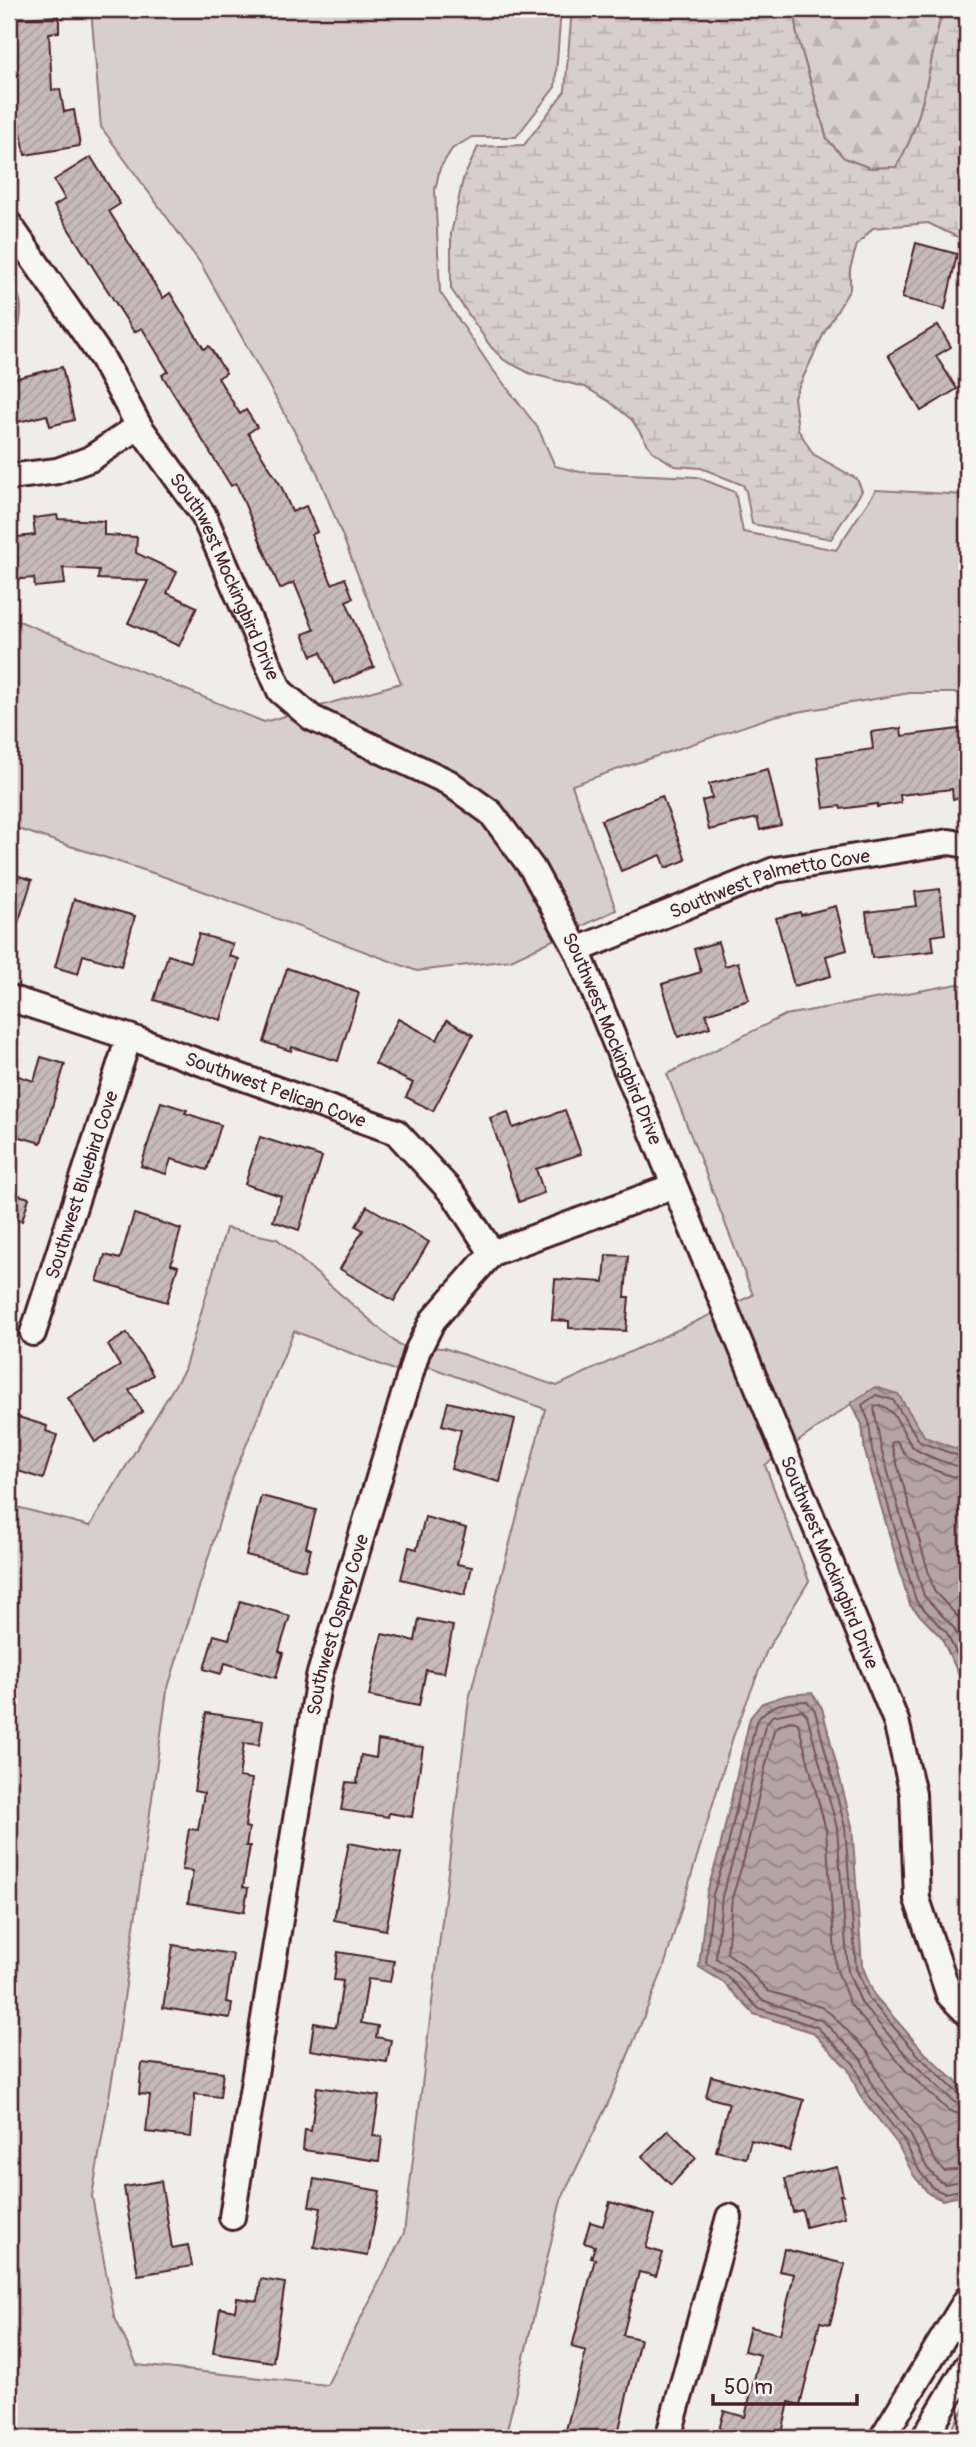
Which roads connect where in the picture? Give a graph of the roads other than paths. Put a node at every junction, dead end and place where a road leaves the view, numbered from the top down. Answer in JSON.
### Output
{"nodes":[{"id":1,"x":9,"y":223,"type":"edge"},
{"id":2,"x":139,"y":426,"type":"junction"},
{"id":3,"x":9,"y":477,"type":"edge"},
{"id":4,"x":967,"y":845,"type":"edge"},
{"id":5,"x":577,"y":950,"type":"junction"},
{"id":6,"x":9,"y":998,"type":"edge"},
{"id":7,"x":129,"y":1037,"type":"junction"},
{"id":8,"x":674,"y":1186,"type":"junction"},
{"id":9,"x":492,"y":1253,"type":"junction"},
{"id":10,"x":33,"y":1333,"type":"dead end"},
{"id":11,"x":967,"y":2013,"type":"edge"},
{"id":12,"x":232,"y":2217,"type":"dead end"},
{"id":13,"x":729,"y":2217,"type":"dead end"},
{"id":14,"x":967,"y":2299,"type":"edge"},
{"id":15,"x":967,"y":2366,"type":"edge"},
{"id":16,"x":668,"y":2438,"type":"edge"},
{"id":17,"x":882,"y":2438,"type":"edge"},
{"id":18,"x":924,"y":2438,"type":"edge"}],
"edges":[{"from":1,"to":2,"type":"street","name":"Southwest Mockingbird Drive"},
{"from":2,"to":3,"type":"street"},
{"from":2,"to":5,"type":"street","name":"Southwest Mockingbird Drive"},
{"from":4,"to":5,"type":"street","name":"Southwest Palmetto Cove"},
{"from":5,"to":8,"type":"street","name":"Southwest Mockingbird Drive"},
{"from":6,"to":7,"type":"street","name":"Southwest Pelican Cove"},
{"from":7,"to":9,"type":"street","name":"Southwest Pelican Cove"},
{"from":7,"to":10,"type":"street","name":"Southwest Bluebird Cove"},
{"from":8,"to":9,"type":"street","name":"Southwest Osprey Cove"},
{"from":8,"to":11,"type":"street","name":"Southwest Mockingbird Drive"},
{"from":9,"to":12,"type":"street","name":"Southwest Osprey Cove"},
{"from":13,"to":16,"type":"street"},
{"from":14,"to":17,"type":"street"},
{"from":15,"to":18,"type":"street"}]}
